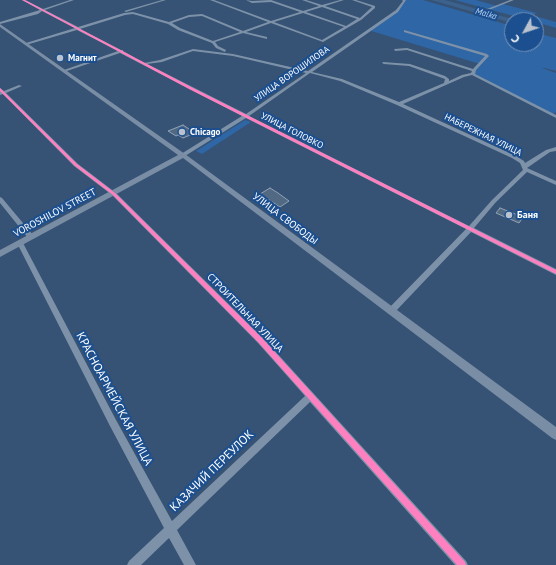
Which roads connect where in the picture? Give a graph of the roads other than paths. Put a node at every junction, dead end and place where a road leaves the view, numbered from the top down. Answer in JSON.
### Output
{"nodes":[{"id":1,"x":23,"y":0,"type":"edge"},
{"id":2,"x":73,"y":0,"type":"edge"},
{"id":3,"x":165,"y":0,"type":"edge"},
{"id":4,"x":211,"y":0,"type":"edge"},
{"id":5,"x":303,"y":0,"type":"edge"},
{"id":6,"x":343,"y":0,"type":"edge"},
{"id":7,"x":353,"y":0,"type":"edge"},
{"id":8,"x":404,"y":0,"type":"edge"},
{"id":9,"x":513,"y":0,"type":"edge"},
{"id":10,"x":246,"y":2,"type":"edge"},
{"id":11,"x":239,"y":6,"type":"dead end"},
{"id":12,"x":322,"y":6,"type":"junction"},
{"id":13,"x":232,"y":8,"type":"junction"},
{"id":14,"x":488,"y":9,"type":"dead end"},
{"id":15,"x":41,"y":10,"type":"junction"},
{"id":16,"x":303,"y":12,"type":"junction"},
{"id":17,"x":360,"y":18,"type":"junction"},
{"id":18,"x":101,"y":22,"type":"junction"},
{"id":19,"x":271,"y":22,"type":"junction"},
{"id":20,"x":169,"y":23,"type":"junction"},
{"id":21,"x":0,"y":24,"type":"edge"},
{"id":22,"x":346,"y":27,"type":"junction"},
{"id":23,"x":79,"y":29,"type":"junction"},
{"id":24,"x":406,"y":31,"type":"dead end"},
{"id":25,"x":243,"y":32,"type":"junction"},
{"id":26,"x":266,"y":38,"type":"dead end"},
{"id":27,"x":213,"y":42,"type":"junction"},
{"id":28,"x":27,"y":44,"type":"junction"},
{"id":29,"x":395,"y":50,"type":"dead end"},
{"id":30,"x":122,"y":51,"type":"junction"},
{"id":31,"x":233,"y":55,"type":"junction"},
{"id":32,"x":146,"y":63,"type":"junction"},
{"id":33,"x":384,"y":63,"type":"dead end"},
{"id":34,"x":64,"y":71,"type":"junction"},
{"id":35,"x":309,"y":72,"type":"junction"},
{"id":36,"x":474,"y":72,"type":"junction"},
{"id":37,"x":446,"y":84,"type":"junction"},
{"id":38,"x":20,"y":86,"type":"dead end"},
{"id":39,"x":1,"y":92,"type":"edge"},
{"id":40,"x":399,"y":104,"type":"junction"},
{"id":41,"x":246,"y":116,"type":"junction"},
{"id":42,"x":556,"y":117,"type":"edge"},
{"id":43,"x":556,"y":149,"type":"edge"},
{"id":44,"x":183,"y":155,"type":"junction"},
{"id":45,"x":525,"y":169,"type":"junction"},
{"id":46,"x":556,"y":183,"type":"edge"},
{"id":47,"x":114,"y":194,"type":"junction"},
{"id":48,"x":0,"y":198,"type":"edge"},
{"id":49,"x":470,"y":229,"type":"junction"},
{"id":50,"x":30,"y":237,"type":"junction"},
{"id":51,"x":20,"y":243,"type":"junction"},
{"id":52,"x":0,"y":254,"type":"edge"},
{"id":53,"x":556,"y":272,"type":"edge"},
{"id":54,"x":391,"y":311,"type":"junction"},
{"id":55,"x":310,"y":397,"type":"junction"},
{"id":56,"x":556,"y":434,"type":"edge"},
{"id":57,"x":170,"y":530,"type":"junction"},
{"id":58,"x":133,"y":565,"type":"edge"},
{"id":59,"x":190,"y":565,"type":"edge"},
{"id":60,"x":462,"y":565,"type":"edge"}],
"edges":[{"from":1,"to":15,"type":"street","name":"УЛИЦА ГОЛОВКО"},
{"from":2,"to":15,"type":"street"},
{"from":3,"to":18,"type":"street"},
{"from":4,"to":13,"type":"street"},
{"from":5,"to":12,"type":"street"},
{"from":6,"to":12,"type":"street"},
{"from":7,"to":17,"type":"street"},
{"from":8,"to":35,"type":"street","name":"УЛИЦА ВОРОШИЛОВА"},
{"from":9,"to":14,"type":"street"},
{"from":10,"to":16,"type":"street"},
{"from":11,"to":13,"type":"street"},
{"from":12,"to":16,"type":"street"},
{"from":12,"to":17,"type":"street"},
{"from":13,"to":19,"type":"street"},
{"from":15,"to":21,"type":"street"},
{"from":15,"to":23,"type":"street","name":"УЛИЦА ГОЛОВКО"},
{"from":16,"to":19,"type":"street"},
{"from":16,"to":22,"type":"street"},
{"from":17,"to":22,"type":"street"},
{"from":18,"to":20,"type":"street","name":"НАБЕРЕЖНАЯ УЛИЦА"},
{"from":18,"to":23,"type":"street"},
{"from":19,"to":22,"type":"street"},
{"from":19,"to":25,"type":"street"},
{"from":20,"to":25,"type":"street"},
{"from":20,"to":27,"type":"street","name":"НАБЕРЕЖНАЯ УЛИЦА"},
{"from":21,"to":28,"type":"main road","name":"УЛИЦА СВОБОДЫ"},
{"from":23,"to":28,"type":"street"},
{"from":23,"to":30,"type":"street","name":"УЛИЦА ГОЛОВКО"},
{"from":24,"to":36,"type":"street"},
{"from":25,"to":26,"type":"street"},
{"from":25,"to":27,"type":"street"},
{"from":27,"to":31,"type":"street","name":"НАБЕРЕЖНАЯ УЛИЦА"},
{"from":28,"to":34,"type":"main road","name":"УЛИЦА СВОБОДЫ"},
{"from":29,"to":36,"type":"street"},
{"from":30,"to":32,"type":"street","name":"УЛИЦА ГОЛОВКО"},
{"from":30,"to":34,"type":"street"},
{"from":31,"to":32,"type":"street","name":"НАБЕРЕЖНАЯ УЛИЦА"},
{"from":31,"to":35,"type":"street","name":"НАБЕРЕЖНАЯ УЛИЦА"},
{"from":32,"to":41,"type":"street","name":"УЛИЦА ГОЛОВКО"},
{"from":33,"to":37,"type":"street"},
{"from":34,"to":44,"type":"main road","name":"УЛИЦА СВОБОДЫ"},
{"from":35,"to":40,"type":"street","name":"НАБЕРЕЖНАЯ УЛИЦА"},
{"from":35,"to":41,"type":"street","name":"УЛИЦА ВОРОШИЛОВА"},
{"from":36,"to":37,"type":"street"},
{"from":36,"to":42,"type":"street"},
{"from":37,"to":40,"type":"street"},
{"from":38,"to":39,"type":"street"},
{"from":39,"to":47,"type":"street","name":"СТРОИТЕЛЬНАЯ УЛИЦА"},
{"from":40,"to":45,"type":"street","name":"НАБЕРЕЖНАЯ УЛИЦА"},
{"from":41,"to":44,"type":"street","name":"УЛИЦА ВОРОШИЛОВА"},
{"from":41,"to":49,"type":"street","name":"УЛИЦА ГОЛОВКО"},
{"from":43,"to":45,"type":"street"},
{"from":44,"to":47,"type":"main road","name":"VOROSHILOV STREET"},
{"from":44,"to":54,"type":"main road","name":"УЛИЦА СВОБОДЫ"},
{"from":45,"to":46,"type":"street","name":"НАБЕРЕЖНАЯ УЛИЦА"},
{"from":45,"to":49,"type":"street"},
{"from":47,"to":50,"type":"main road","name":"VOROSHILOV STREET"},
{"from":47,"to":55,"type":"street","name":"СТРОИТЕЛЬНАЯ УЛИЦА"},
{"from":48,"to":50,"type":"street"},
{"from":49,"to":53,"type":"street","name":"УЛИЦА ГОЛОВКО"},
{"from":49,"to":54,"type":"street"},
{"from":50,"to":51,"type":"main road","name":"VOROSHILOV STREET"},
{"from":51,"to":52,"type":"main road","name":"VOROSHILOV STREET"},
{"from":51,"to":57,"type":"street","name":"КРАСНОАРМЕЙСКАЯ УЛИЦА"},
{"from":54,"to":56,"type":"main road","name":"УЛИЦА СВОБОДЫ"},
{"from":55,"to":57,"type":"street","name":"КАЗАЧИЙ ПЕРЕУЛОК"},
{"from":55,"to":60,"type":"street","name":"СТРОИТЕЛЬНАЯ УЛИЦА"},
{"from":57,"to":58,"type":"street","name":"КАЗАЧИЙ ПЕРЕУЛОК"},
{"from":57,"to":59,"type":"street","name":"КРАСНОАРМЕЙСКАЯ УЛИЦА"}]}
